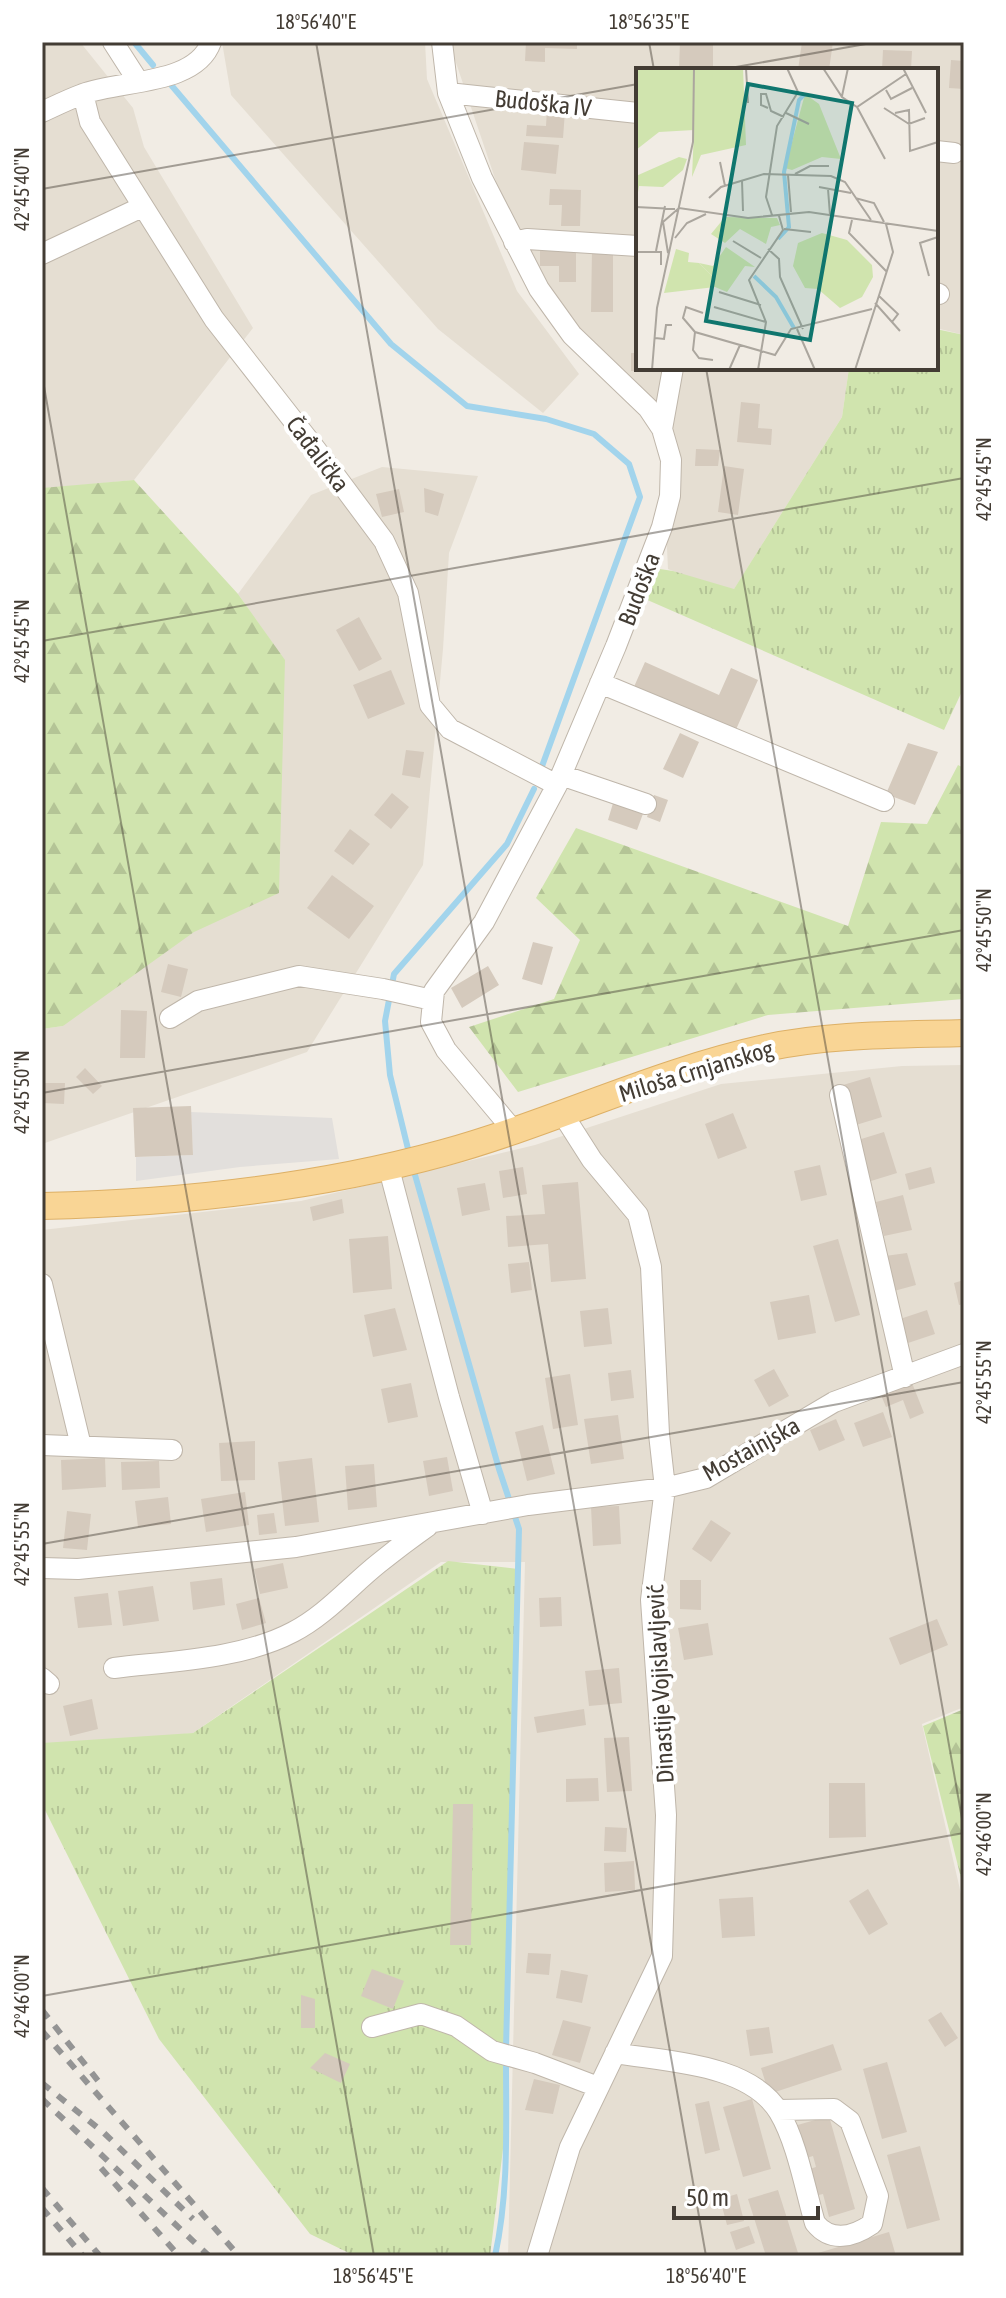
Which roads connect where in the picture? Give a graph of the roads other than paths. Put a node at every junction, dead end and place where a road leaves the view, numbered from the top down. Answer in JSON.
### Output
{"nodes":[{"id":1,"x":113,"y":42,"type":"edge"},
{"id":2,"x":211,"y":42,"type":"edge"},
{"id":3,"x":442,"y":42,"type":"edge"},
{"id":4,"x":138,"y":81,"type":"junction"},
{"id":5,"x":448,"y":93,"type":"junction"},
{"id":6,"x":83,"y":94,"type":"junction"},
{"id":7,"x":42,"y":112,"type":"edge"},
{"id":8,"x":636,"y":113,"type":"edge"},
{"id":9,"x":142,"y":207,"type":"junction"},
{"id":10,"x":514,"y":242,"type":"junction"},
{"id":11,"x":636,"y":246,"type":"edge"},
{"id":12,"x":42,"y":254,"type":"edge"},
{"id":13,"x":673,"y":370,"type":"edge"},
{"id":14,"x":662,"y":429,"type":"junction"},
{"id":15,"x":600,"y":683,"type":"junction"},
{"id":16,"x":559,"y":780,"type":"junction"},
{"id":17,"x":884,"y":801,"type":"dead end"},
{"id":18,"x":646,"y":804,"type":"dead end"},
{"id":19,"x":432,"y":1000,"type":"junction"},
{"id":20,"x":170,"y":1018,"type":"dead end"},
{"id":21,"x":964,"y":1033,"type":"edge"},
{"id":22,"x":840,"y":1095,"type":"dead end"},
{"id":23,"x":562,"y":1113,"type":"junction"},
{"id":24,"x":513,"y":1130,"type":"junction"},
{"id":25,"x":395,"y":1164,"type":"junction"},
{"id":26,"x":42,"y":1206,"type":"edge"},
{"id":27,"x":42,"y":1284,"type":"edge"},
{"id":28,"x":964,"y":1354,"type":"edge"},
{"id":29,"x":905,"y":1377,"type":"junction"},
{"id":30,"x":42,"y":1445,"type":"edge"},
{"id":31,"x":81,"y":1446,"type":"junction"},
{"id":32,"x":172,"y":1450,"type":"dead end"},
{"id":33,"x":665,"y":1488,"type":"junction"},
{"id":34,"x":487,"y":1513,"type":"junction"},
{"id":35,"x":431,"y":1524,"type":"junction"},
{"id":36,"x":42,"y":1568,"type":"edge"},
{"id":37,"x":114,"y":1668,"type":"dead end"},
{"id":38,"x":372,"y":2027,"type":"dead end"},
{"id":39,"x":615,"y":2053,"type":"junction"},
{"id":40,"x":598,"y":2087,"type":"junction"},
{"id":41,"x":778,"y":2110,"type":"junction"},
{"id":42,"x":537,"y":2256,"type":"edge"}],
"edges":[{"from":1,"to":4,"type":"street"},
{"from":2,"to":4,"type":"street"},
{"from":3,"to":5,"type":"street","name":"Budoška"},
{"from":4,"to":6,"type":"street"},
{"from":5,"to":8,"type":"street","name":"Budoška IV"},
{"from":5,"to":10,"type":"street","name":"Budoška"},
{"from":6,"to":7,"type":"street"},
{"from":6,"to":9,"type":"street","name":"Čađalička"},
{"from":9,"to":12,"type":"street"},
{"from":9,"to":16,"type":"street","name":"Čađalička"},
{"from":10,"to":11,"type":"street"},
{"from":10,"to":14,"type":"street","name":"Budoška"},
{"from":13,"to":14,"type":"street"},
{"from":14,"to":15,"type":"street","name":"Budoška"},
{"from":15,"to":16,"type":"street","name":"Budoška"},
{"from":15,"to":17,"type":"street"},
{"from":16,"to":18,"type":"street","name":"Čađalička"},
{"from":16,"to":19,"type":"street","name":"Budoška"},
{"from":19,"to":20,"type":"street"},
{"from":19,"to":24,"type":"street"},
{"from":21,"to":23,"type":"main road","name":"Miloša Crnjanskog"},
{"from":22,"to":29,"type":"street"},
{"from":23,"to":24,"type":"main road","name":"Miloša Crnjanskog"},
{"from":23,"to":33,"type":"street","name":"Dinastije Vojislavljević"},
{"from":24,"to":25,"type":"main road","name":"Miloša Crnjanskog"},
{"from":25,"to":26,"type":"main road"},
{"from":25,"to":34,"type":"street"},
{"from":27,"to":31,"type":"street"},
{"from":28,"to":29,"type":"street","name":"Mostainjska"},
{"from":29,"to":33,"type":"street","name":"Mostainjska"},
{"from":30,"to":31,"type":"street"},
{"from":31,"to":32,"type":"street"},
{"from":33,"to":34,"type":"street","name":"Mostainjska"},
{"from":33,"to":39,"type":"street","name":"Dinastije Vojislavljević"},
{"from":34,"to":35,"type":"street"},
{"from":35,"to":36,"type":"street"},
{"from":35,"to":37,"type":"street"},
{"from":38,"to":40,"type":"street"},
{"from":39,"to":40,"type":"street","name":"Dinastije Vojislavljević"},
{"from":39,"to":41,"type":"street"},
{"from":40,"to":42,"type":"street","name":"Dinastije Vojislavljević"},
{"from":41,"to":41,"type":"street"}]}
